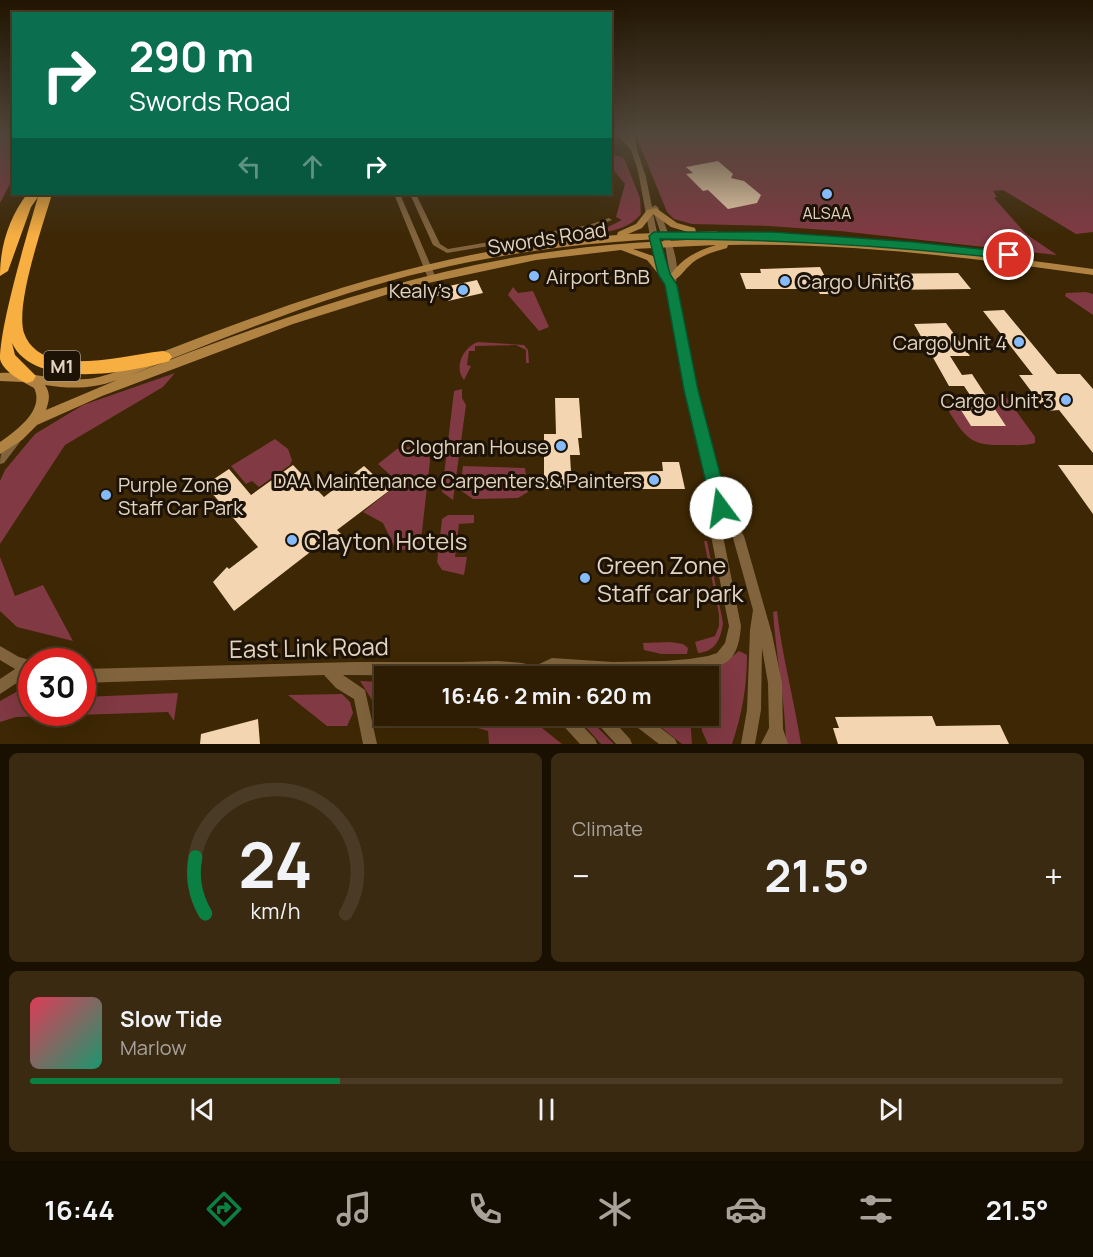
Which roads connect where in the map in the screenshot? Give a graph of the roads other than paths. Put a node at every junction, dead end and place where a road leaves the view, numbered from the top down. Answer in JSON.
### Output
{"nodes":[{"id":1,"x":639,"y":168,"type":"edge"},
{"id":2,"x":33,"y":195,"type":"edge"},
{"id":3,"x":34,"y":195,"type":"edge"},
{"id":4,"x":45,"y":195,"type":"edge"},
{"id":5,"x":397,"y":195,"type":"edge"},
{"id":6,"x":413,"y":195,"type":"edge"},
{"id":7,"x":653,"y":211,"type":"junction"},
{"id":8,"x":609,"y":220,"type":"dead end"},
{"id":9,"x":704,"y":234,"type":"junction"},
{"id":10,"x":660,"y":239,"type":"junction"},
{"id":11,"x":742,"y":242,"type":"junction"},
{"id":12,"x":610,"y":243,"type":"junction"},
{"id":13,"x":1093,"y":266,"type":"edge"},
{"id":14,"x":0,"y":271,"type":"edge"},
{"id":15,"x":1093,"y":272,"type":"edge"},
{"id":16,"x":429,"y":274,"type":"junction"},
{"id":17,"x":670,"y":279,"type":"junction"},
{"id":18,"x":18,"y":291,"type":"junction"},
{"id":19,"x":0,"y":317,"type":"edge"},
{"id":20,"x":163,"y":357,"type":"junction"},
{"id":21,"x":0,"y":378,"type":"edge"},
{"id":22,"x":31,"y":378,"type":"junction"},
{"id":23,"x":32,"y":422,"type":"junction"},
{"id":24,"x":20,"y":435,"type":"junction"},
{"id":25,"x":0,"y":448,"type":"edge"},
{"id":26,"x":0,"y":460,"type":"edge"},
{"id":27,"x":721,"y":508,"type":"junction"},
{"id":28,"x":758,"y":611,"type":"junction"},
{"id":29,"x":0,"y":652,"type":"edge"},
{"id":30,"x":18,"y":663,"type":"edge"},
{"id":31,"x":636,"y":666,"type":"edge"},
{"id":32,"x":328,"y":670,"type":"junction"},
{"id":33,"x":374,"y":670,"type":"edge"},
{"id":34,"x":18,"y":675,"type":"edge"},
{"id":35,"x":96,"y":676,"type":"edge"},
{"id":36,"x":0,"y":687,"type":"edge"},
{"id":37,"x":573,"y":726,"type":"edge"},
{"id":38,"x":609,"y":726,"type":"edge"},
{"id":39,"x":647,"y":726,"type":"edge"},
{"id":40,"x":776,"y":729,"type":"junction"},
{"id":41,"x":370,"y":744,"type":"edge"},
{"id":42,"x":590,"y":744,"type":"edge"},
{"id":43,"x":625,"y":744,"type":"edge"},
{"id":44,"x":670,"y":744,"type":"edge"},
{"id":45,"x":748,"y":744,"type":"edge"},
{"id":46,"x":768,"y":744,"type":"edge"},
{"id":47,"x":781,"y":744,"type":"edge"}],
"edges":[{"from":1,"to":7,"type":"street"},
{"from":2,"to":14,"type":"highway"},
{"from":3,"to":19,"type":"highway"},
{"from":4,"to":18,"type":"highway","number":"M1"},
{"from":5,"to":16,"type":"street"},
{"from":6,"to":8,"type":"street"},
{"from":7,"to":9,"type":"main road"},
{"from":7,"to":10,"type":"street"},
{"from":7,"to":12,"type":"main road"},
{"from":9,"to":10,"type":"main road","name":"Swords Road"},
{"from":9,"to":13,"type":"main road","name":"Swords Road"},
{"from":10,"to":11,"type":"main road","name":"Swords Road"},
{"from":10,"to":12,"type":"main road","name":"Swords Road"},
{"from":10,"to":17,"type":"street"},
{"from":11,"to":15,"type":"main road","name":"Swords Road"},
{"from":11,"to":17,"type":"main road"},
{"from":12,"to":16,"type":"main road","name":"Swords Road"},
{"from":12,"to":17,"type":"main road"},
{"from":16,"to":20,"type":"main road","name":"Swords Road"},
{"from":16,"to":23,"type":"main road","name":"Swords Road"},
{"from":17,"to":27,"type":"street"},
{"from":18,"to":20,"type":"highway","number":"M1"},
{"from":18,"to":22,"type":"highway","number":"M1"},
{"from":20,"to":22,"type":"main road","name":"Swords Road"},
{"from":21,"to":22,"type":"main road","name":"Swords Road"},
{"from":22,"to":23,"type":"main road"},
{"from":23,"to":24,"type":"main road"},
{"from":24,"to":25,"type":"main road"},
{"from":24,"to":26,"type":"street"},
{"from":27,"to":28,"type":"street"},
{"from":27,"to":31,"type":"street","name":"East Link Road"},
{"from":28,"to":40,"type":"street"},
{"from":28,"to":45,"type":"street"},
{"from":29,"to":30,"type":"street"},
{"from":32,"to":33,"type":"street","name":"East Link Road"},
{"from":32,"to":35,"type":"street","name":"East Link Road"},
{"from":32,"to":41,"type":"street"},
{"from":34,"to":36,"type":"street"},
{"from":37,"to":42,"type":"street"},
{"from":38,"to":43,"type":"street"},
{"from":39,"to":44,"type":"street"},
{"from":40,"to":46,"type":"street"},
{"from":40,"to":47,"type":"street"}]}
